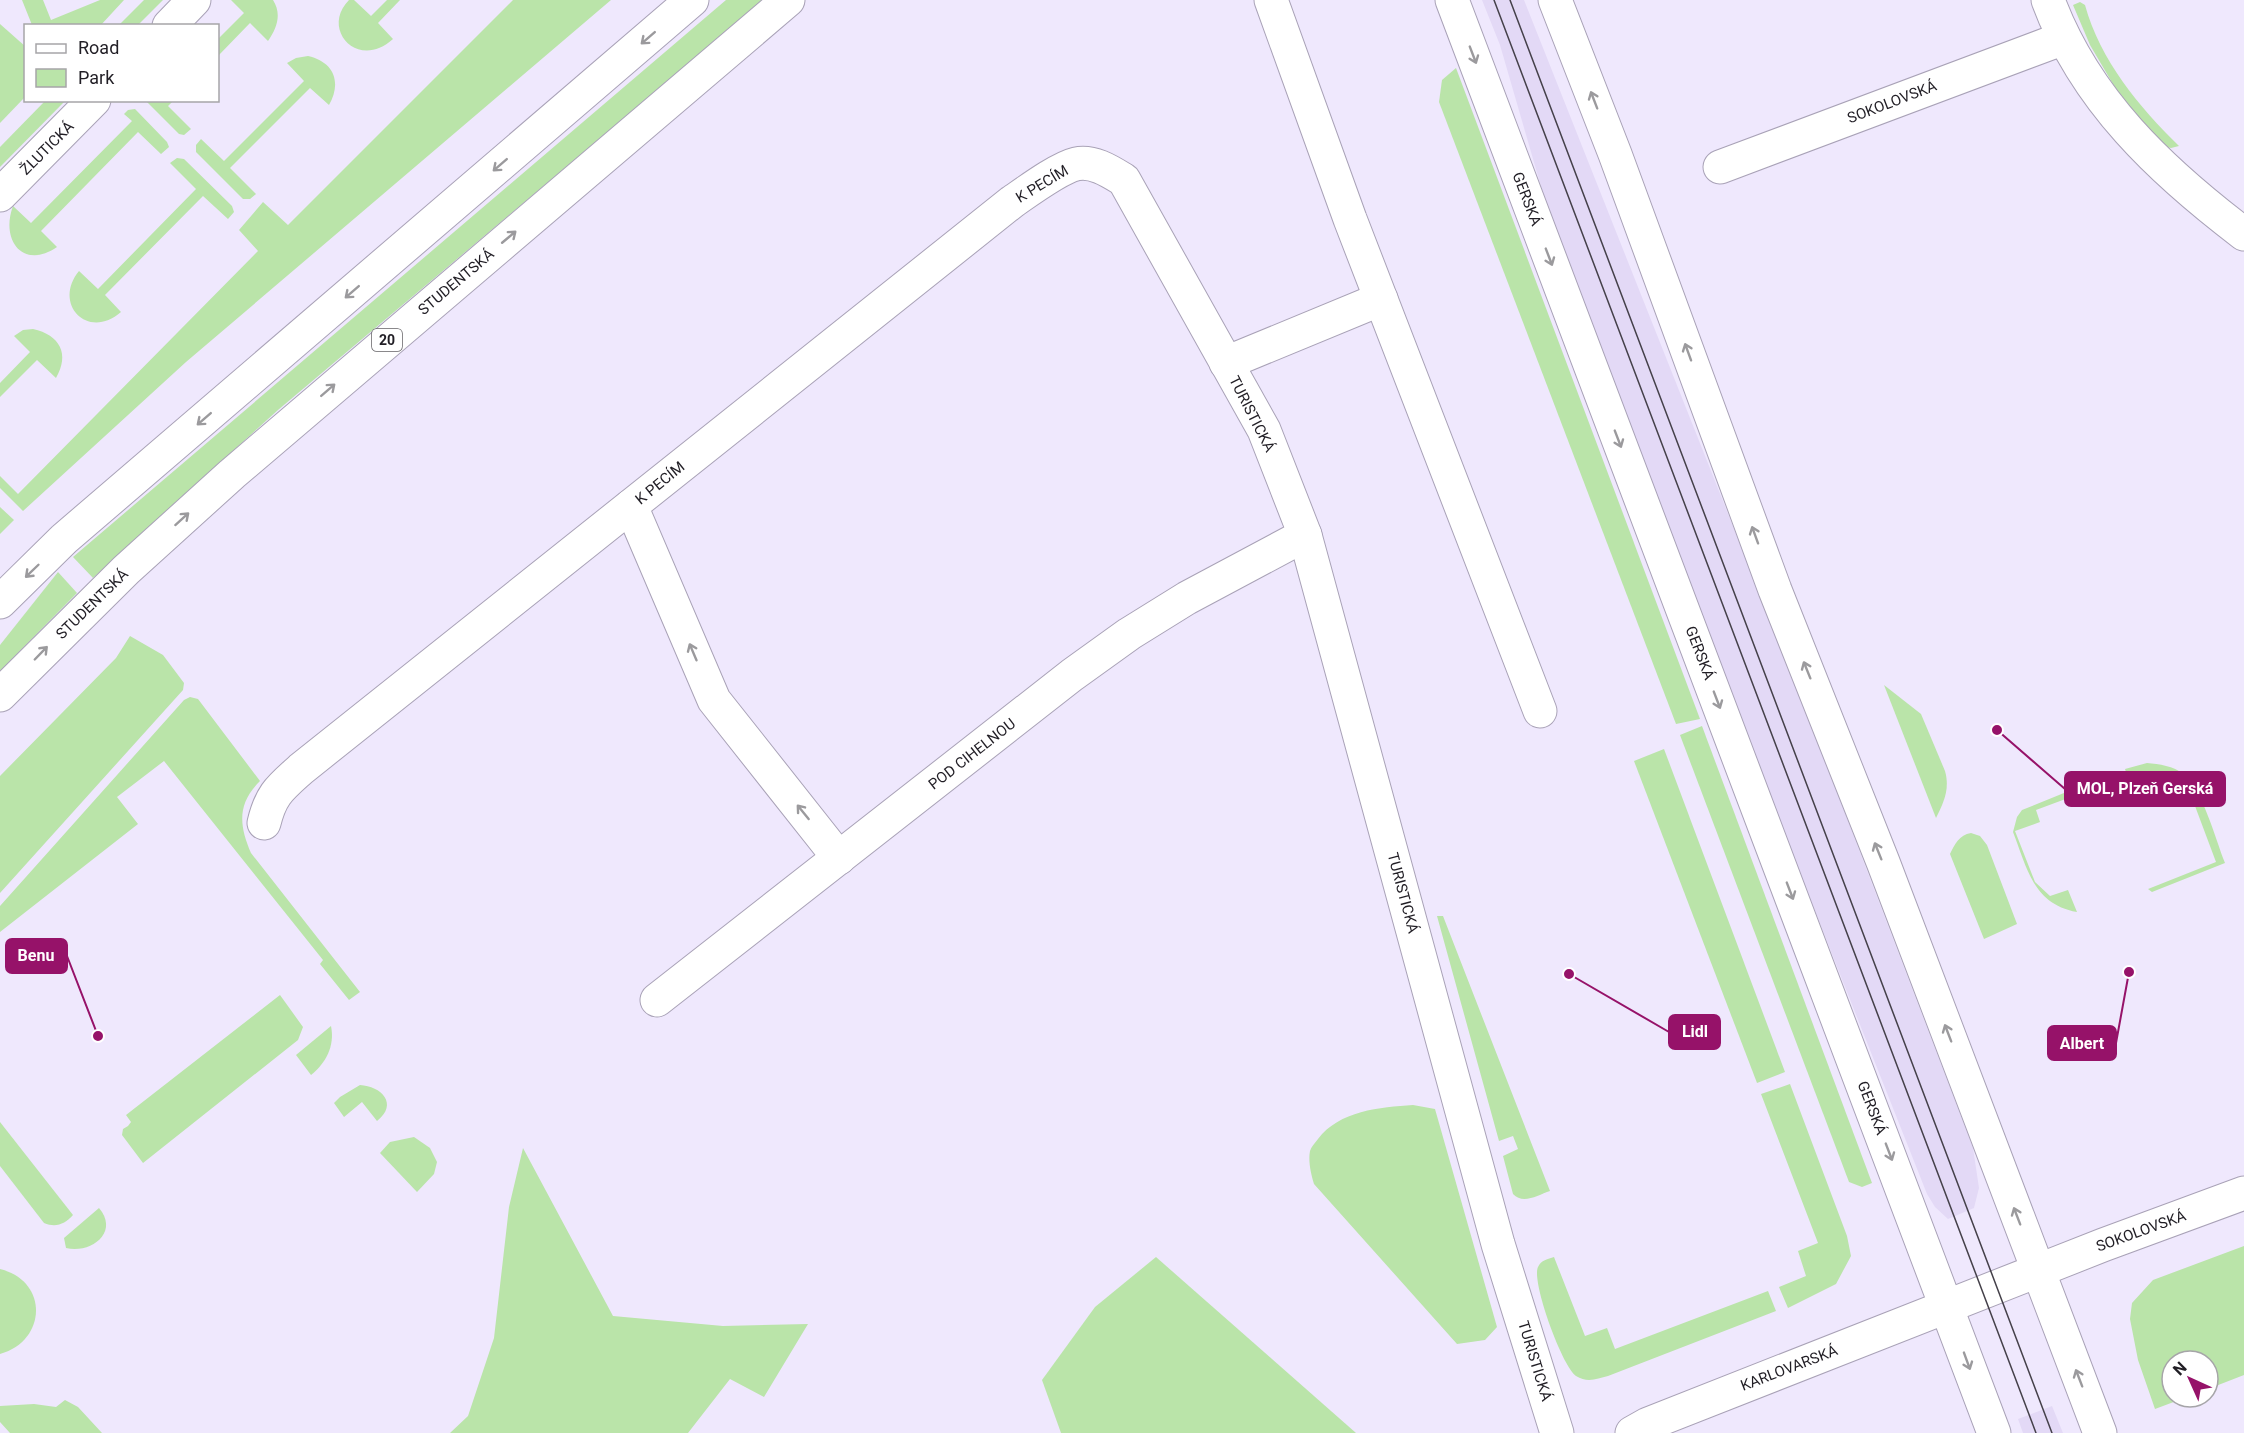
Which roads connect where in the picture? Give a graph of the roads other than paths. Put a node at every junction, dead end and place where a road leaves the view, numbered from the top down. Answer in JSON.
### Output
{"nodes":[{"id":1,"x":194,"y":0,"type":"edge"},
{"id":2,"x":692,"y":0,"type":"edge"},
{"id":3,"x":788,"y":0,"type":"edge"},
{"id":4,"x":1271,"y":0,"type":"edge"},
{"id":5,"x":1452,"y":0,"type":"edge"},
{"id":6,"x":1555,"y":0,"type":"edge"},
{"id":7,"x":2048,"y":0,"type":"edge"},
{"id":8,"x":171,"y":24,"type":"edge"},
{"id":9,"x":2064,"y":38,"type":"junction"},
{"id":10,"x":92,"y":102,"type":"edge"},
{"id":11,"x":1077,"y":164,"type":"joint"},
{"id":12,"x":1720,"y":167,"type":"dead end"},
{"id":13,"x":0,"y":195,"type":"edge"},
{"id":14,"x":2244,"y":234,"type":"edge"},
{"id":15,"x":1381,"y":299,"type":"junction"},
{"id":16,"x":1226,"y":363,"type":"junction"},
{"id":17,"x":631,"y":506,"type":"junction"},
{"id":18,"x":1305,"y":535,"type":"junction"},
{"id":19,"x":0,"y":602,"type":"edge"},
{"id":20,"x":0,"y":695,"type":"edge"},
{"id":21,"x":1539,"y":711,"type":"dead end"},
{"id":22,"x":264,"y":823,"type":"dead end"},
{"id":23,"x":839,"y":858,"type":"junction"},
{"id":24,"x":657,"y":1000,"type":"dead end"},
{"id":25,"x":2244,"y":1193,"type":"edge"},
{"id":26,"x":2038,"y":1270,"type":"junction"},
{"id":27,"x":1947,"y":1306,"type":"junction"},
{"id":28,"x":1557,"y":1433,"type":"edge"},
{"id":29,"x":1632,"y":1433,"type":"edge"},
{"id":30,"x":1994,"y":1433,"type":"edge"},
{"id":31,"x":2100,"y":1433,"type":"edge"}],
"edges":[{"from":1,"to":8,"type":"street"},
{"from":2,"to":19,"type":"street","one_way":true},
{"from":20,"to":3,"type":"street","name":"STUDENTSKÁ","number":"20","one_way":true},
{"from":4,"to":15,"type":"street"},
{"from":5,"to":27,"type":"street","name":"GERSKÁ","one_way":true},
{"from":26,"to":6,"type":"street","one_way":true},
{"from":7,"to":9,"type":"street"},
{"from":9,"to":12,"type":"street","name":"SOKOLOVSKÁ"},
{"from":9,"to":14,"type":"street"},
{"from":10,"to":13,"type":"street","name":"ŽLUTICKÁ"},
{"from":11,"to":16,"type":"street","name":"TURISTICKÁ"},
{"from":11,"to":17,"type":"street","name":"K PECÍM"},
{"from":15,"to":16,"type":"street","name":"TURISTICKÁ"},
{"from":15,"to":21,"type":"street"},
{"from":16,"to":18,"type":"street","name":"TURISTICKÁ"},
{"from":17,"to":22,"type":"street","name":"K PECÍM"},
{"from":23,"to":17,"type":"street","one_way":true},
{"from":18,"to":23,"type":"street","name":"POD CIHELNOU"},
{"from":18,"to":28,"type":"street","name":"TURISTICKÁ"},
{"from":23,"to":24,"type":"street","name":"POD CIHELNOU"},
{"from":25,"to":26,"type":"street","name":"SOKOLOVSKÁ"},
{"from":26,"to":27,"type":"street","name":"KARLOVARSKÁ"},
{"from":31,"to":26,"type":"street","one_way":true},
{"from":27,"to":29,"type":"street","name":"KARLOVARSKÁ"},
{"from":27,"to":30,"type":"street","one_way":true}]}
